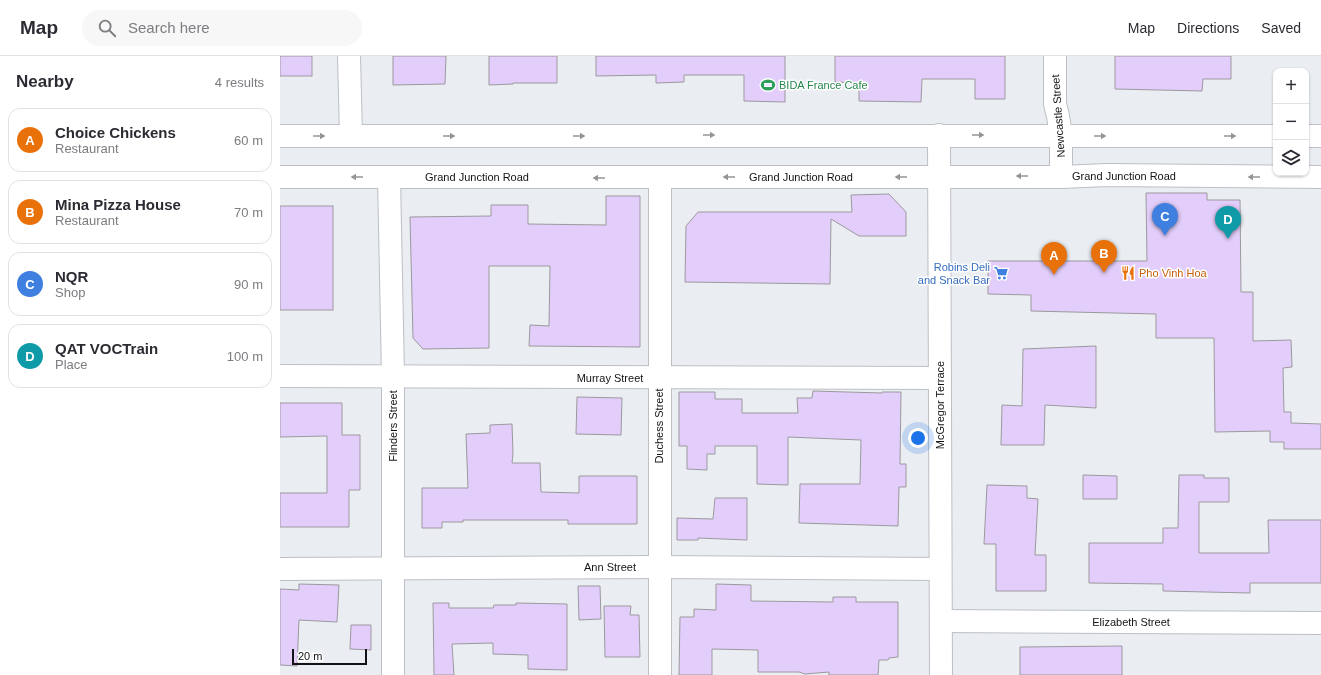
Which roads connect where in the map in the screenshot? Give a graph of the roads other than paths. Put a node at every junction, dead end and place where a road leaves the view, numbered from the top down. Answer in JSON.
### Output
{"nodes":[{"id":1,"x":349,"y":56,"type":"edge"},
{"id":2,"x":1055,"y":56,"type":"edge"},
{"id":3,"x":939,"y":135,"type":"junction"},
{"id":4,"x":280,"y":136,"type":"edge"},
{"id":5,"x":351,"y":136,"type":"junction"},
{"id":6,"x":1061,"y":136,"type":"junction"},
{"id":7,"x":1273,"y":136,"type":"edge"},
{"id":8,"x":1309,"y":136,"type":"edge"},
{"id":9,"x":1321,"y":136,"type":"edge"},
{"id":10,"x":940,"y":176,"type":"junction"},
{"id":11,"x":1062,"y":176,"type":"junction"},
{"id":12,"x":280,"y":177,"type":"edge"},
{"id":13,"x":389,"y":177,"type":"junction"},
{"id":14,"x":1321,"y":177,"type":"edge"},
{"id":15,"x":660,"y":178,"type":"junction"},
{"id":16,"x":280,"y":376,"type":"edge"},
{"id":17,"x":393,"y":376,"type":"junction"},
{"id":18,"x":659,"y":378,"type":"junction"},
{"id":19,"x":940,"y":378,"type":"junction"},
{"id":20,"x":659,"y":567,"type":"junction"},
{"id":21,"x":940,"y":568,"type":"junction"},
{"id":22,"x":280,"y":569,"type":"edge"},
{"id":23,"x":393,"y":569,"type":"junction"},
{"id":24,"x":941,"y":621,"type":"junction"},
{"id":25,"x":1321,"y":623,"type":"edge"},
{"id":26,"x":393,"y":675,"type":"edge"},
{"id":27,"x":660,"y":675,"type":"edge"},
{"id":28,"x":941,"y":675,"type":"edge"}],
"edges":[{"from":1,"to":5,"type":"main road"},
{"from":2,"to":6,"type":"main road","name":"Newcastle Street"},
{"from":5,"to":3,"type":"main road","one_way":true},
{"from":3,"to":6,"type":"main road","one_way":true},
{"from":3,"to":10,"type":"main road","name":"McGregor Terrace"},
{"from":4,"to":5,"type":"main road","one_way":true},
{"from":6,"to":7,"type":"main road","one_way":true},
{"from":6,"to":11,"type":"main road","name":"Newcastle Street"},
{"from":8,"to":9,"type":"main road"},
{"from":11,"to":10,"type":"main road","name":"Grand Junction Road","one_way":true},
{"from":10,"to":15,"type":"main road","name":"Grand Junction Road","one_way":true},
{"from":10,"to":19,"type":"main road","name":"McGregor Terrace"},
{"from":14,"to":11,"type":"main road","name":"Grand Junction Road","one_way":true},
{"from":13,"to":12,"type":"main road","name":"Grand Junction Road","one_way":true},
{"from":15,"to":13,"type":"main road","name":"Grand Junction Road","one_way":true},
{"from":13,"to":17,"type":"main road","name":"Flinders Street"},
{"from":15,"to":18,"type":"main road","name":"Duchess Street"},
{"from":16,"to":17,"type":"main road","name":"Murray Street"},
{"from":17,"to":18,"type":"main road","name":"Murray Street"},
{"from":17,"to":23,"type":"main road","name":"Flinders Street"},
{"from":18,"to":19,"type":"main road","name":"Murray Street"},
{"from":18,"to":20,"type":"main road","name":"Duchess Street"},
{"from":19,"to":21,"type":"main road","name":"McGregor Terrace"},
{"from":20,"to":21,"type":"main road","name":"Ann Street"},
{"from":20,"to":23,"type":"main road","name":"Ann Street"},
{"from":20,"to":27,"type":"main road","name":"Duchess Street"},
{"from":21,"to":24,"type":"main road","name":"McGregor Terrace"},
{"from":22,"to":23,"type":"main road","name":"Ann Street"},
{"from":23,"to":26,"type":"main road","name":"Flinders Street"},
{"from":24,"to":25,"type":"main road","name":"Elizabeth Street"},
{"from":24,"to":28,"type":"main road","name":"McGregor Terrace"}]}
